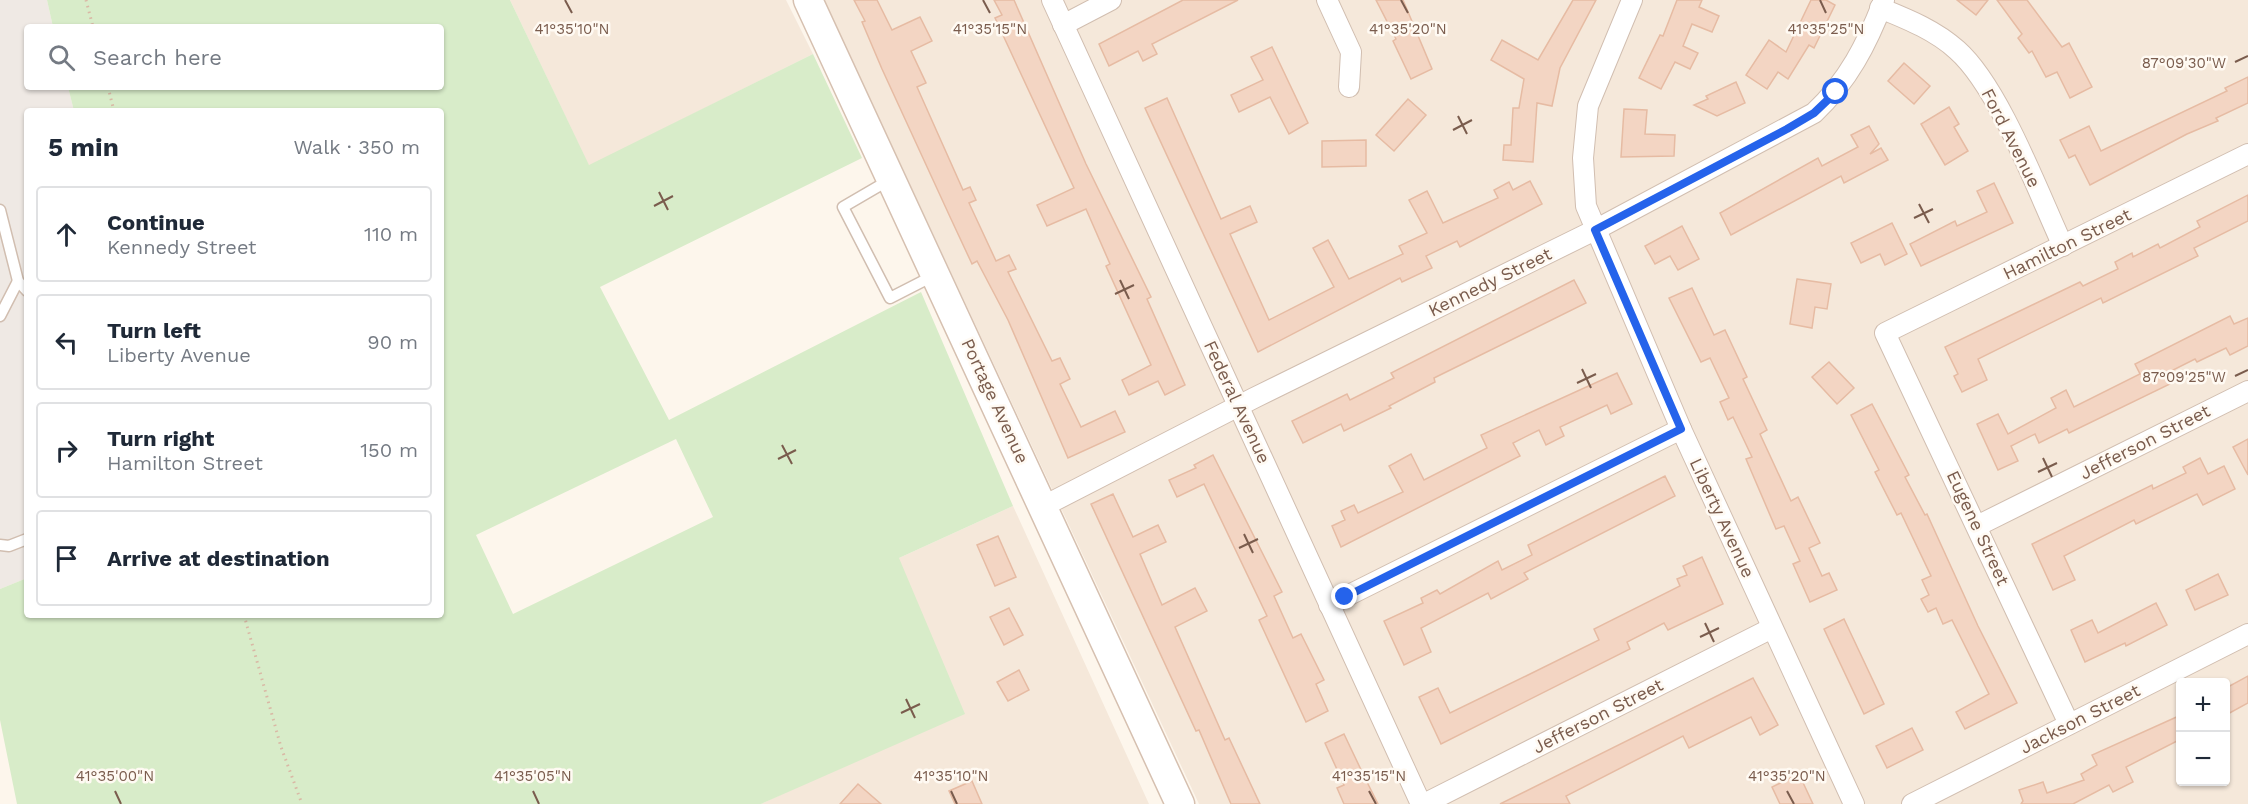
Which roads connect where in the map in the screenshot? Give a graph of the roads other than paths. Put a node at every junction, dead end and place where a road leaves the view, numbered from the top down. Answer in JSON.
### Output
{"nodes":[{"id":1,"x":808,"y":0,"type":"edge"},
{"id":2,"x":1052,"y":0,"type":"edge"},
{"id":3,"x":1111,"y":0,"type":"edge"},
{"id":4,"x":1327,"y":0,"type":"edge"},
{"id":5,"x":1632,"y":0,"type":"edge"},
{"id":6,"x":1882,"y":4,"type":"edge"},
{"id":7,"x":1063,"y":25,"type":"junction"},
{"id":8,"x":1349,"y":87,"type":"dead end"},
{"id":9,"x":2248,"y":154,"type":"edge"},
{"id":10,"x":891,"y":178,"type":"junction"},
{"id":11,"x":0,"y":210,"type":"edge"},
{"id":12,"x":1595,"y":230,"type":"junction"},
{"id":13,"x":2063,"y":246,"type":"junction"},
{"id":14,"x":936,"y":274,"type":"junction"},
{"id":15,"x":18,"y":281,"type":"junction"},
{"id":16,"x":24,"y":288,"type":"edge"},
{"id":17,"x":0,"y":316,"type":"edge"},
{"id":18,"x":1885,"y":333,"type":"joint"},
{"id":19,"x":2248,"y":391,"type":"edge"},
{"id":20,"x":1238,"y":406,"type":"junction"},
{"id":21,"x":1681,"y":429,"type":"junction"},
{"id":22,"x":1044,"y":506,"type":"junction"},
{"id":23,"x":1977,"y":526,"type":"junction"},
{"id":24,"x":24,"y":540,"type":"edge"},
{"id":25,"x":0,"y":545,"type":"edge"},
{"id":26,"x":1329,"y":604,"type":"junction"},
{"id":27,"x":1772,"y":628,"type":"junction"},
{"id":28,"x":2248,"y":634,"type":"edge"},
{"id":29,"x":2069,"y":724,"type":"junction"},
{"id":30,"x":1180,"y":804,"type":"edge"},
{"id":31,"x":1423,"y":804,"type":"edge"},
{"id":32,"x":1854,"y":804,"type":"edge"},
{"id":33,"x":1912,"y":804,"type":"edge"}],
"edges":[{"from":1,"to":10,"type":"street","name":"Portage Avenue"},
{"from":2,"to":7,"type":"street","name":"Federal Avenue"},
{"from":3,"to":7,"type":"street"},
{"from":4,"to":8,"type":"street"},
{"from":5,"to":12,"type":"street","name":"Liberty Avenue"},
{"from":6,"to":12,"type":"street","name":"Kennedy Street"},
{"from":6,"to":13,"type":"street","name":"Ford Avenue"},
{"from":7,"to":20,"type":"street","name":"Federal Avenue"},
{"from":9,"to":13,"type":"street","name":"Hamilton Street"},
{"from":10,"to":14,"type":"street","name":"Portage Avenue"},
{"from":10,"to":14,"type":"lane"},
{"from":11,"to":15,"type":"lane"},
{"from":12,"to":20,"type":"street","name":"Kennedy Street"},
{"from":12,"to":21,"type":"street","name":"Liberty Avenue"},
{"from":13,"to":18,"type":"street","name":"Hamilton Street"},
{"from":14,"to":22,"type":"street","name":"Portage Avenue"},
{"from":15,"to":16,"type":"lane"},
{"from":15,"to":17,"type":"lane"},
{"from":18,"to":23,"type":"street","name":"Eugene Street"},
{"from":19,"to":23,"type":"street","name":"Jefferson Street"},
{"from":20,"to":22,"type":"street","name":"Kennedy Street"},
{"from":20,"to":26,"type":"street","name":"Federal Avenue"},
{"from":21,"to":26,"type":"street"},
{"from":21,"to":27,"type":"street","name":"Liberty Avenue"},
{"from":22,"to":30,"type":"street","name":"Portage Avenue"},
{"from":23,"to":29,"type":"street","name":"Eugene Street"},
{"from":24,"to":25,"type":"lane"},
{"from":26,"to":31,"type":"street","name":"Federal Avenue"},
{"from":27,"to":31,"type":"street","name":"Jefferson Street"},
{"from":27,"to":32,"type":"street","name":"Liberty Avenue"},
{"from":28,"to":29,"type":"street","name":"Jackson Street"},
{"from":29,"to":33,"type":"street","name":"Jackson Street"}]}
